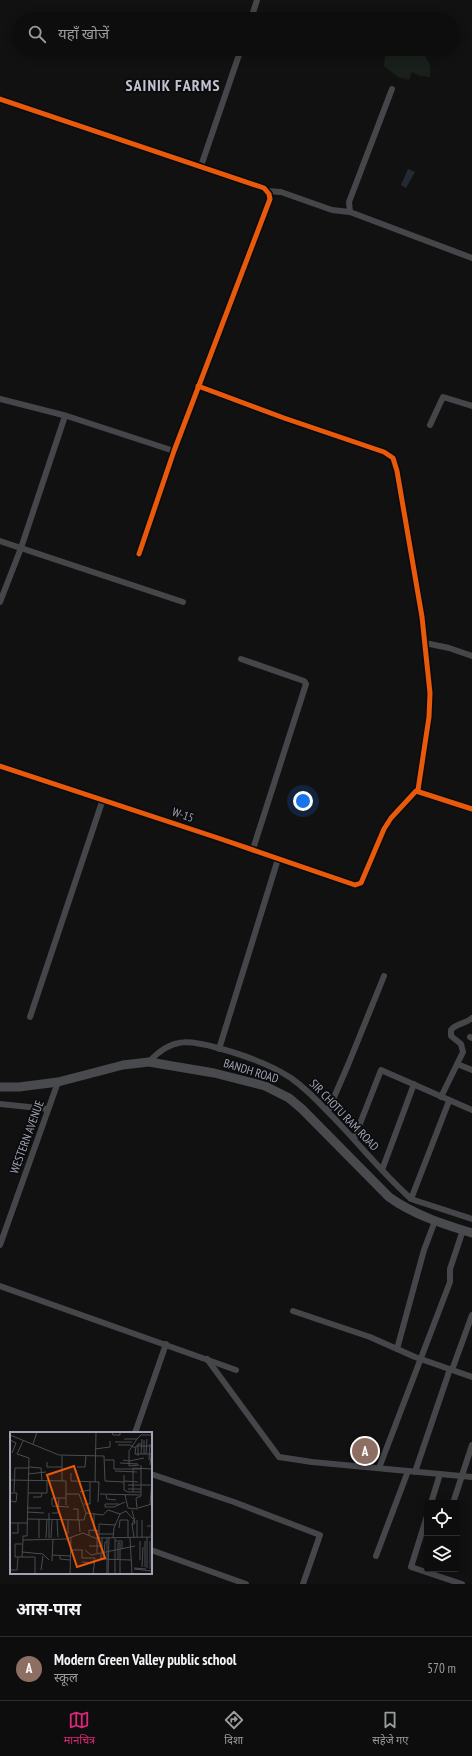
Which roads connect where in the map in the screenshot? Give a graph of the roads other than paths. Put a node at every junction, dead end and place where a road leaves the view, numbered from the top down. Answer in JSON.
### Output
{"nodes":[{"id":1,"x":257,"y":0,"type":"edge"},
{"id":2,"x":253,"y":12,"type":"edge"},
{"id":3,"x":239,"y":56,"type":"edge"},
{"id":4,"x":392,"y":89,"type":"dead end"},
{"id":5,"x":0,"y":99,"type":"edge"},
{"id":6,"x":202,"y":166,"type":"junction"},
{"id":7,"x":267,"y":191,"type":"junction"},
{"id":8,"x":350,"y":212,"type":"junction"},
{"id":9,"x":472,"y":258,"type":"edge"},
{"id":10,"x":198,"y":386,"type":"junction"},
{"id":11,"x":0,"y":399,"type":"edge"},
{"id":12,"x":472,"y":406,"type":"edge"},
{"id":13,"x":65,"y":416,"type":"junction"},
{"id":14,"x":430,"y":425,"type":"dead end"},
{"id":15,"x":174,"y":451,"type":"junction"},
{"id":16,"x":0,"y":541,"type":"edge"},
{"id":17,"x":21,"y":548,"type":"junction"},
{"id":18,"x":139,"y":554,"type":"dead end"},
{"id":19,"x":0,"y":602,"type":"edge"},
{"id":20,"x":183,"y":602,"type":"dead end"},
{"id":21,"x":425,"y":643,"type":"junction"},
{"id":22,"x":472,"y":656,"type":"edge"},
{"id":23,"x":241,"y":659,"type":"dead end"},
{"id":24,"x":0,"y":766,"type":"edge"},
{"id":25,"x":418,"y":790,"type":"junction"},
{"id":26,"x":103,"y":799,"type":"junction"},
{"id":27,"x":472,"y":809,"type":"edge"},
{"id":28,"x":253,"y":849,"type":"junction"},
{"id":29,"x":278,"y":859,"type":"junction"},
{"id":30,"x":384,"y":976,"type":"dead end"},
{"id":31,"x":30,"y":1017,"type":"dead end"},
{"id":32,"x":472,"y":1018,"type":"edge"},
{"id":33,"x":219,"y":1048,"type":"junction"},
{"id":34,"x":149,"y":1062,"type":"junction"},
{"id":35,"x":458,"y":1064,"type":"junction"},
{"id":36,"x":472,"y":1070,"type":"edge"},
{"id":37,"x":58,"y":1082,"type":"junction"},
{"id":38,"x":414,"y":1084,"type":"junction"},
{"id":39,"x":0,"y":1087,"type":"edge"},
{"id":40,"x":441,"y":1097,"type":"junction"},
{"id":41,"x":449,"y":1101,"type":"junction"},
{"id":42,"x":0,"y":1104,"type":"edge"},
{"id":43,"x":48,"y":1109,"type":"junction"},
{"id":44,"x":472,"y":1110,"type":"edge"},
{"id":45,"x":328,"y":1111,"type":"junction"},
{"id":46,"x":354,"y":1139,"type":"junction"},
{"id":47,"x":382,"y":1170,"type":"junction"},
{"id":48,"x":411,"y":1199,"type":"junction"},
{"id":49,"x":472,"y":1219,"type":"edge"},
{"id":50,"x":435,"y":1221,"type":"junction"},
{"id":51,"x":463,"y":1230,"type":"junction"},
{"id":52,"x":472,"y":1233,"type":"edge"},
{"id":53,"x":0,"y":1245,"type":"edge"},
{"id":54,"x":0,"y":1286,"type":"edge"},
{"id":55,"x":292,"y":1311,"type":"dead end"},
{"id":56,"x":472,"y":1315,"type":"edge"},
{"id":57,"x":166,"y":1344,"type":"junction"},
{"id":58,"x":397,"y":1349,"type":"junction"},
{"id":59,"x":421,"y":1358,"type":"junction"},
{"id":60,"x":206,"y":1359,"type":"junction"},
{"id":61,"x":450,"y":1369,"type":"junction"},
{"id":62,"x":236,"y":1370,"type":"dead end"},
{"id":63,"x":472,"y":1377,"type":"edge"},
{"id":64,"x":135,"y":1432,"type":"edge"},
{"id":65,"x":472,"y":1445,"type":"edge"},
{"id":66,"x":379,"y":1468,"type":"junction"},
{"id":67,"x":408,"y":1471,"type":"junction"},
{"id":68,"x":415,"y":1472,"type":"junction"},
{"id":69,"x":152,"y":1474,"type":"edge"},
{"id":70,"x":440,"y":1474,"type":"junction"},
{"id":71,"x":462,"y":1476,"type":"junction"},
{"id":72,"x":472,"y":1477,"type":"edge"},
{"id":73,"x":432,"y":1500,"type":"edge"},
{"id":74,"x":453,"y":1500,"type":"edge"},
{"id":75,"x":424,"y":1526,"type":"edge"},
{"id":76,"x":152,"y":1550,"type":"edge"},
{"id":77,"x":376,"y":1556,"type":"dead end"},
{"id":78,"x":424,"y":1570,"type":"edge"},
{"id":79,"x":431,"y":1572,"type":"edge"},
{"id":80,"x":446,"y":1581,"type":"edge"},
{"id":81,"x":246,"y":1584,"type":"edge"},
{"id":82,"x":303,"y":1584,"type":"edge"},
{"id":83,"x":462,"y":1584,"type":"edge"}],
"edges":[{"from":1,"to":2,"type":"street"},
{"from":3,"to":6,"type":"street"},
{"from":4,"to":8,"type":"street"},
{"from":5,"to":6,"type":"street"},
{"from":6,"to":7,"type":"street"},
{"from":7,"to":8,"type":"street"},
{"from":7,"to":10,"type":"street"},
{"from":8,"to":9,"type":"street"},
{"from":10,"to":15,"type":"street"},
{"from":10,"to":21,"type":"street"},
{"from":11,"to":13,"type":"street"},
{"from":12,"to":14,"type":"street"},
{"from":13,"to":15,"type":"street"},
{"from":13,"to":17,"type":"street"},
{"from":15,"to":18,"type":"street"},
{"from":16,"to":17,"type":"street"},
{"from":17,"to":19,"type":"street"},
{"from":17,"to":20,"type":"street"},
{"from":21,"to":22,"type":"street"},
{"from":21,"to":25,"type":"street"},
{"from":23,"to":28,"type":"street"},
{"from":24,"to":26,"type":"street","name":"W-15"},
{"from":25,"to":27,"type":"street"},
{"from":25,"to":29,"type":"street","name":"W-15"},
{"from":26,"to":28,"type":"street","name":"W-15"},
{"from":26,"to":31,"type":"street"},
{"from":28,"to":29,"type":"street","name":"W-15"},
{"from":29,"to":33,"type":"street"},
{"from":30,"to":45,"type":"street"},
{"from":32,"to":35,"type":"street"},
{"from":33,"to":34,"type":"street","name":"SIR CHOTU RAM ROAD"},
{"from":33,"to":45,"type":"street","name":"SIR CHOTU RAM ROAD"},
{"from":34,"to":37,"type":"street","name":"BANDH ROAD"},
{"from":34,"to":50,"type":"street","name":"BANDH ROAD"},
{"from":35,"to":36,"type":"street"},
{"from":35,"to":40,"type":"street"},
{"from":37,"to":39,"type":"street","name":"BANDH ROAD"},
{"from":37,"to":43,"type":"street","name":"WESTERN AVENUE"},
{"from":38,"to":40,"type":"street"},
{"from":38,"to":46,"type":"street"},
{"from":38,"to":47,"type":"street"},
{"from":40,"to":41,"type":"street"},
{"from":41,"to":44,"type":"street"},
{"from":41,"to":48,"type":"street"},
{"from":42,"to":43,"type":"street"},
{"from":43,"to":53,"type":"street","name":"WESTERN AVENUE"},
{"from":45,"to":46,"type":"street","name":"SIR CHOTU RAM ROAD"},
{"from":46,"to":47,"type":"street","name":"SIR CHOTU RAM ROAD"},
{"from":47,"to":48,"type":"street","name":"SIR CHOTU RAM ROAD"},
{"from":48,"to":49,"type":"street","name":"SIR CHOTU RAM ROAD"},
{"from":50,"to":51,"type":"street","name":"BANDH ROAD"},
{"from":50,"to":58,"type":"street"},
{"from":51,"to":52,"type":"street","name":"BANDH ROAD"},
{"from":51,"to":59,"type":"street"},
{"from":54,"to":57,"type":"street"},
{"from":55,"to":58,"type":"street"},
{"from":56,"to":61,"type":"street"},
{"from":57,"to":60,"type":"street"},
{"from":57,"to":64,"type":"street"},
{"from":58,"to":59,"type":"street"},
{"from":59,"to":61,"type":"street"},
{"from":59,"to":66,"type":"street"},
{"from":60,"to":62,"type":"street"},
{"from":60,"to":66,"type":"street"},
{"from":61,"to":63,"type":"street"},
{"from":61,"to":68,"type":"street"},
{"from":65,"to":71,"type":"street"},
{"from":66,"to":67,"type":"street"},
{"from":67,"to":68,"type":"street"},
{"from":67,"to":77,"type":"street"},
{"from":68,"to":70,"type":"street"},
{"from":69,"to":82,"type":"street"},
{"from":70,"to":71,"type":"street"},
{"from":70,"to":73,"type":"street"},
{"from":71,"to":72,"type":"street"},
{"from":71,"to":74,"type":"street"},
{"from":75,"to":78,"type":"street"},
{"from":76,"to":81,"type":"street"},
{"from":79,"to":80,"type":"street"},
{"from":80,"to":83,"type":"street"}]}
